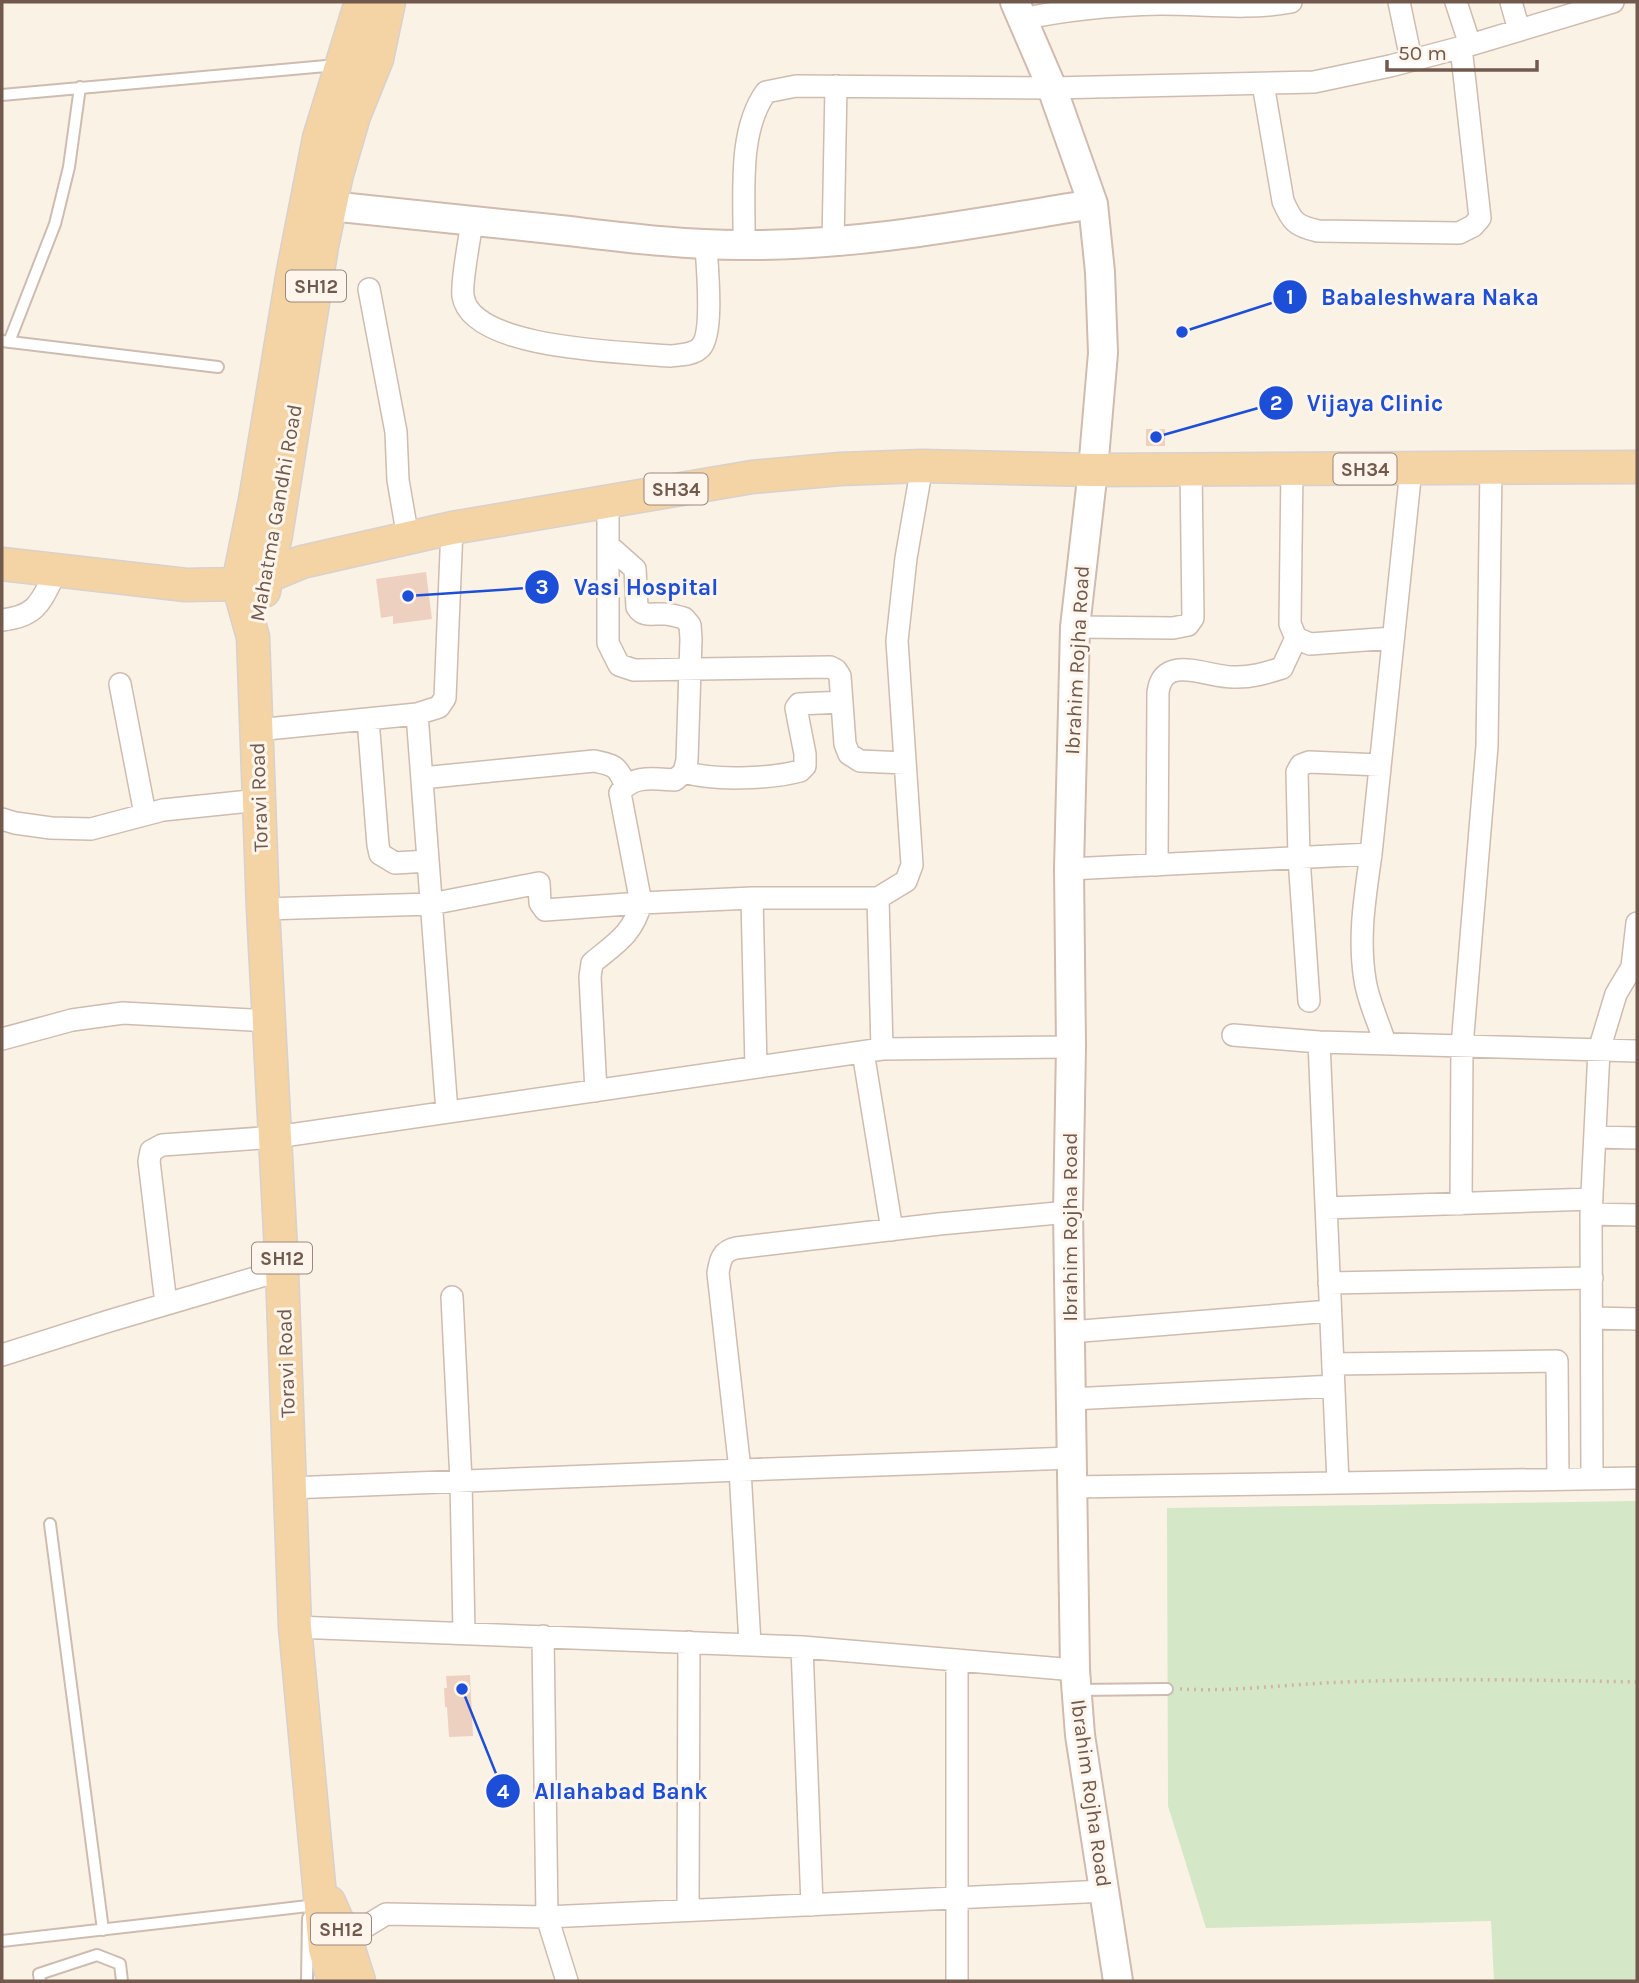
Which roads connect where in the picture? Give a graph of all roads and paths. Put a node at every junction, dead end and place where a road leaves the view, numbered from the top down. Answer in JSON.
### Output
{"nodes":[{"id":1,"x":361,"y":2,"type":"edge"},
{"id":2,"x":389,"y":2,"type":"edge"},
{"id":3,"x":1291,"y":2,"type":"edge"},
{"id":4,"x":1399,"y":2,"type":"edge"},
{"id":5,"x":1456,"y":2,"type":"edge"},
{"id":6,"x":1511,"y":2,"type":"edge"},
{"id":7,"x":1613,"y":2,"type":"edge"},
{"id":8,"x":1229,"y":4,"type":"edge"},
{"id":9,"x":1018,"y":10,"type":"edge"},
{"id":10,"x":1519,"y":30,"type":"junction"},
{"id":11,"x":1466,"y":46,"type":"junction"},
{"id":12,"x":1411,"y":59,"type":"junction"},
{"id":13,"x":343,"y":64,"type":"junction"},
{"id":14,"x":1263,"y":84,"type":"junction"},
{"id":15,"x":836,"y":86,"type":"junction"},
{"id":16,"x":80,"y":87,"type":"junction"},
{"id":17,"x":1052,"y":88,"type":"junction"},
{"id":18,"x":2,"y":95,"type":"edge"},
{"id":19,"x":1093,"y":204,"type":"junction"},
{"id":20,"x":330,"y":206,"type":"junction"},
{"id":21,"x":472,"y":221,"type":"junction"},
{"id":22,"x":832,"y":243,"type":"junction"},
{"id":23,"x":706,"y":245,"type":"junction"},
{"id":24,"x":744,"y":245,"type":"junction"},
{"id":25,"x":369,"y":289,"type":"dead end"},
{"id":26,"x":6,"y":341,"type":"edge"},
{"id":27,"x":218,"y":367,"type":"dead end"},
{"id":28,"x":922,"y":466,"type":"junction"},
{"id":29,"x":1637,"y":467,"type":"edge"},
{"id":30,"x":1191,"y":469,"type":"junction"},
{"id":31,"x":1292,"y":469,"type":"junction"},
{"id":32,"x":1411,"y":469,"type":"junction"},
{"id":33,"x":1492,"y":469,"type":"junction"},
{"id":34,"x":1093,"y":470,"type":"junction"},
{"id":35,"x":608,"y":500,"type":"junction"},
{"id":36,"x":452,"y":528,"type":"junction"},
{"id":37,"x":408,"y":538,"type":"junction"},
{"id":38,"x":608,"y":545,"type":"junction"},
{"id":39,"x":2,"y":564,"type":"edge"},
{"id":40,"x":57,"y":570,"type":"junction"},
{"id":41,"x":268,"y":576,"type":"junction"},
{"id":42,"x":238,"y":584,"type":"junction"},
{"id":43,"x":2,"y":620,"type":"edge"},
{"id":44,"x":1075,"y":627,"type":"junction"},
{"id":45,"x":253,"y":637,"type":"junction"},
{"id":46,"x":1296,"y":638,"type":"junction"},
{"id":47,"x":1393,"y":638,"type":"junction"},
{"id":48,"x":689,"y":671,"type":"junction"},
{"id":49,"x":120,"y":684,"type":"dead end"},
{"id":50,"x":842,"y":702,"type":"junction"},
{"id":51,"x":417,"y":714,"type":"junction"},
{"id":52,"x":368,"y":719,"type":"junction"},
{"id":53,"x":257,"y":730,"type":"junction"},
{"id":54,"x":905,"y":763,"type":"junction"},
{"id":55,"x":1380,"y":765,"type":"junction"},
{"id":56,"x":684,"y":772,"type":"junction"},
{"id":57,"x":422,"y":778,"type":"junction"},
{"id":58,"x":625,"y":784,"type":"junction"},
{"id":59,"x":260,"y":800,"type":"junction"},
{"id":60,"x":145,"y":814,"type":"junction"},
{"id":61,"x":2,"y":819,"type":"edge"},
{"id":62,"x":1371,"y":854,"type":"junction"},
{"id":63,"x":1299,"y":859,"type":"junction"},
{"id":64,"x":428,"y":861,"type":"junction"},
{"id":65,"x":1157,"y":865,"type":"junction"},
{"id":66,"x":1069,"y":869,"type":"junction"},
{"id":67,"x":751,"y":898,"type":"junction"},
{"id":68,"x":878,"y":898,"type":"junction"},
{"id":69,"x":640,"y":903,"type":"junction"},
{"id":70,"x":431,"y":904,"type":"junction"},
{"id":71,"x":263,"y":909,"type":"junction"},
{"id":72,"x":1637,"y":923,"type":"edge"},
{"id":73,"x":1635,"y":967,"type":"edge"},
{"id":74,"x":1309,"y":1001,"type":"dead end"},
{"id":75,"x":270,"y":1021,"type":"junction"},
{"id":76,"x":1233,"y":1035,"type":"dead end"},
{"id":77,"x":2,"y":1039,"type":"edge"},
{"id":78,"x":1318,"y":1041,"type":"junction"},
{"id":79,"x":1385,"y":1044,"type":"junction"},
{"id":80,"x":1462,"y":1046,"type":"junction"},
{"id":81,"x":1071,"y":1047,"type":"junction"},
{"id":82,"x":873,"y":1050,"type":"junction"},
{"id":83,"x":1599,"y":1050,"type":"junction"},
{"id":84,"x":1637,"y":1051,"type":"edge"},
{"id":85,"x":756,"y":1067,"type":"junction"},
{"id":86,"x":596,"y":1090,"type":"junction"},
{"id":87,"x":447,"y":1112,"type":"junction"},
{"id":88,"x":276,"y":1137,"type":"junction"},
{"id":89,"x":1595,"y":1137,"type":"junction"},
{"id":90,"x":1637,"y":1138,"type":"edge"},
{"id":91,"x":1461,"y":1204,"type":"junction"},
{"id":92,"x":1592,"y":1207,"type":"junction"},
{"id":93,"x":1326,"y":1208,"type":"junction"},
{"id":94,"x":1068,"y":1212,"type":"junction"},
{"id":95,"x":1637,"y":1214,"type":"edge"},
{"id":96,"x":892,"y":1230,"type":"junction"},
{"id":97,"x":282,"y":1270,"type":"junction"},
{"id":98,"x":1591,"y":1278,"type":"junction"},
{"id":99,"x":1329,"y":1283,"type":"junction"},
{"id":100,"x":452,"y":1297,"type":"dead end"},
{"id":101,"x":166,"y":1304,"type":"junction"},
{"id":102,"x":1331,"y":1311,"type":"junction"},
{"id":103,"x":1592,"y":1318,"type":"junction"},
{"id":104,"x":1637,"y":1320,"type":"edge"},
{"id":105,"x":1070,"y":1332,"type":"junction"},
{"id":106,"x":2,"y":1353,"type":"edge"},
{"id":107,"x":1333,"y":1364,"type":"junction"},
{"id":108,"x":1334,"y":1386,"type":"junction"},
{"id":109,"x":1071,"y":1399,"type":"junction"},
{"id":110,"x":1072,"y":1458,"type":"junction"},
{"id":111,"x":740,"y":1470,"type":"junction"},
{"id":112,"x":1637,"y":1478,"type":"edge"},
{"id":113,"x":1558,"y":1479,"type":"junction"},
{"id":114,"x":1592,"y":1479,"type":"junction"},
{"id":115,"x":461,"y":1481,"type":"junction"},
{"id":116,"x":1338,"y":1483,"type":"junction"},
{"id":117,"x":1072,"y":1487,"type":"junction"},
{"id":118,"x":290,"y":1488,"type":"junction"},
{"id":119,"x":50,"y":1524,"type":"dead end"},
{"id":120,"x":295,"y":1627,"type":"junction"},
{"id":121,"x":464,"y":1633,"type":"junction"},
{"id":122,"x":543,"y":1636,"type":"junction"},
{"id":123,"x":688,"y":1642,"type":"junction"},
{"id":124,"x":750,"y":1644,"type":"junction"},
{"id":125,"x":802,"y":1647,"type":"junction"},
{"id":126,"x":957,"y":1660,"type":"junction"},
{"id":127,"x":1076,"y":1680,"type":"junction"},
{"id":128,"x":1637,"y":1682,"type":"edge"},
{"id":129,"x":1167,"y":1689,"type":"joint"},
{"id":130,"x":1105,"y":1891,"type":"junction"},
{"id":131,"x":313,"y":1892,"type":"junction"},
{"id":132,"x":957,"y":1898,"type":"junction"},
{"id":133,"x":812,"y":1905,"type":"junction"},
{"id":134,"x":688,"y":1910,"type":"junction"},
{"id":135,"x":547,"y":1917,"type":"junction"},
{"id":136,"x":103,"y":1930,"type":"junction"},
{"id":137,"x":2,"y":1941,"type":"edge"},
{"id":138,"x":336,"y":1945,"type":"junction"},
{"id":139,"x":40,"y":1981,"type":"edge"},
{"id":140,"x":121,"y":1981,"type":"edge"},
{"id":141,"x":307,"y":1981,"type":"edge"},
{"id":142,"x":334,"y":1981,"type":"edge"},
{"id":143,"x":359,"y":1981,"type":"edge"},
{"id":144,"x":567,"y":1981,"type":"edge"},
{"id":145,"x":957,"y":1981,"type":"edge"},
{"id":146,"x":1118,"y":1981,"type":"edge"}],
"edges":[{"from":1,"to":13,"type":"main road","name":"Mahatma Gandhi Road","number":"SH12"},
{"from":2,"to":20,"type":"main road","name":"Mahatma Gandhi Road","number":"SH12"},
{"from":3,"to":8,"type":"street"},
{"from":4,"to":12,"type":"street"},
{"from":5,"to":11,"type":"street"},
{"from":6,"to":10,"type":"street"},
{"from":7,"to":10,"type":"street"},
{"from":8,"to":9,"type":"street"},
{"from":9,"to":17,"type":"street","name":"Ibrahim Rojha Road"},
{"from":10,"to":11,"type":"street"},
{"from":11,"to":12,"type":"street"},
{"from":11,"to":14,"type":"street"},
{"from":12,"to":14,"type":"street"},
{"from":13,"to":16,"type":"lane"},
{"from":13,"to":42,"type":"main road","name":"Mahatma Gandhi Road","number":"SH12"},
{"from":14,"to":17,"type":"street"},
{"from":15,"to":17,"type":"street"},
{"from":15,"to":22,"type":"street"},
{"from":15,"to":24,"type":"street"},
{"from":16,"to":18,"type":"lane"},
{"from":16,"to":26,"type":"lane"},
{"from":17,"to":19,"type":"street","name":"Ibrahim Rojha Road"},
{"from":19,"to":22,"type":"street"},
{"from":19,"to":34,"type":"street","name":"Ibrahim Rojha Road"},
{"from":20,"to":21,"type":"street"},
{"from":20,"to":41,"type":"main road","name":"Mahatma Gandhi Road","number":"SH12"},
{"from":21,"to":23,"type":"street"},
{"from":21,"to":23,"type":"street"},
{"from":22,"to":24,"type":"street"},
{"from":23,"to":24,"type":"street"},
{"from":25,"to":37,"type":"street"},
{"from":26,"to":27,"type":"lane"},
{"from":28,"to":34,"type":"main road","number":"SH34"},
{"from":28,"to":35,"type":"main road","number":"SH34"},
{"from":28,"to":54,"type":"street"},
{"from":29,"to":33,"type":"main road","number":"SH34"},
{"from":30,"to":31,"type":"main road","number":"SH34"},
{"from":30,"to":34,"type":"main road","number":"SH34"},
{"from":30,"to":44,"type":"street"},
{"from":31,"to":32,"type":"main road","number":"SH34"},
{"from":31,"to":46,"type":"street"},
{"from":32,"to":33,"type":"main road","number":"SH34"},
{"from":32,"to":47,"type":"street"},
{"from":33,"to":80,"type":"street"},
{"from":34,"to":44,"type":"street","name":"Ibrahim Rojha Road"},
{"from":35,"to":36,"type":"main road","number":"SH34"},
{"from":35,"to":38,"type":"street"},
{"from":36,"to":37,"type":"main road","number":"SH34"},
{"from":36,"to":51,"type":"street"},
{"from":37,"to":41,"type":"main road","number":"SH34"},
{"from":38,"to":48,"type":"street"},
{"from":38,"to":48,"type":"street"},
{"from":39,"to":40,"type":"main road"},
{"from":40,"to":42,"type":"main road"},
{"from":40,"to":43,"type":"street"},
{"from":41,"to":42,"type":"main road","number":"SH34"},
{"from":41,"to":45,"type":"main road","name":"Mahatma Gandhi Road","number":"SH12"},
{"from":42,"to":45,"type":"main road","name":"Mahatma Gandhi Road","number":"SH12"},
{"from":44,"to":66,"type":"street","name":"Ibrahim Rojha Road"},
{"from":45,"to":53,"type":"main road","name":"Toravi Road","number":"SH12"},
{"from":46,"to":47,"type":"street"},
{"from":46,"to":65,"type":"street"},
{"from":47,"to":55,"type":"street"},
{"from":48,"to":50,"type":"street"},
{"from":48,"to":56,"type":"street"},
{"from":49,"to":60,"type":"street"},
{"from":50,"to":54,"type":"street"},
{"from":50,"to":56,"type":"street"},
{"from":51,"to":52,"type":"street"},
{"from":51,"to":57,"type":"street"},
{"from":52,"to":53,"type":"street"},
{"from":52,"to":64,"type":"street"},
{"from":53,"to":59,"type":"main road","name":"Toravi Road","number":"SH12"},
{"from":54,"to":68,"type":"street"},
{"from":55,"to":62,"type":"street"},
{"from":55,"to":63,"type":"street"},
{"from":56,"to":58,"type":"street"},
{"from":57,"to":58,"type":"street"},
{"from":57,"to":64,"type":"street"},
{"from":58,"to":69,"type":"street"},
{"from":59,"to":60,"type":"street"},
{"from":59,"to":71,"type":"main road","name":"Toravi Road","number":"SH12"},
{"from":60,"to":61,"type":"street"},
{"from":62,"to":63,"type":"street"},
{"from":62,"to":79,"type":"street"},
{"from":63,"to":65,"type":"street"},
{"from":63,"to":74,"type":"street"},
{"from":64,"to":70,"type":"street"},
{"from":65,"to":66,"type":"street"},
{"from":66,"to":81,"type":"street","name":"Ibrahim Rojha Road"},
{"from":67,"to":68,"type":"street"},
{"from":67,"to":69,"type":"street"},
{"from":67,"to":85,"type":"street"},
{"from":68,"to":82,"type":"street"},
{"from":69,"to":70,"type":"street"},
{"from":69,"to":86,"type":"street"},
{"from":70,"to":71,"type":"street"},
{"from":70,"to":87,"type":"street"},
{"from":71,"to":75,"type":"main road","name":"Toravi Road","number":"SH12"},
{"from":72,"to":73,"type":"street"},
{"from":73,"to":83,"type":"street"},
{"from":75,"to":77,"type":"street"},
{"from":75,"to":88,"type":"main road","name":"Toravi Road","number":"SH12"},
{"from":76,"to":78,"type":"street"},
{"from":78,"to":79,"type":"street"},
{"from":78,"to":93,"type":"street"},
{"from":79,"to":80,"type":"street"},
{"from":80,"to":83,"type":"street"},
{"from":80,"to":91,"type":"street"},
{"from":81,"to":82,"type":"street"},
{"from":81,"to":94,"type":"street","name":"Ibrahim Rojha Road"},
{"from":82,"to":85,"type":"street"},
{"from":82,"to":96,"type":"street"},
{"from":83,"to":84,"type":"street"},
{"from":83,"to":89,"type":"street"},
{"from":85,"to":86,"type":"street"},
{"from":86,"to":87,"type":"street"},
{"from":87,"to":88,"type":"street"},
{"from":88,"to":97,"type":"main road","name":"Toravi Road","number":"SH12"},
{"from":88,"to":101,"type":"street"},
{"from":89,"to":90,"type":"street"},
{"from":89,"to":92,"type":"street"},
{"from":91,"to":92,"type":"street"},
{"from":91,"to":93,"type":"street"},
{"from":92,"to":95,"type":"street"},
{"from":92,"to":98,"type":"street"},
{"from":93,"to":99,"type":"street"},
{"from":94,"to":96,"type":"street"},
{"from":94,"to":105,"type":"street","name":"Ibrahim Rojha Road"},
{"from":96,"to":111,"type":"street"},
{"from":97,"to":101,"type":"street"},
{"from":97,"to":118,"type":"main road","name":"Toravi Road","number":"SH12"},
{"from":98,"to":99,"type":"street"},
{"from":98,"to":103,"type":"street"},
{"from":99,"to":102,"type":"street"},
{"from":100,"to":115,"type":"street"},
{"from":101,"to":106,"type":"street"},
{"from":102,"to":105,"type":"street"},
{"from":102,"to":107,"type":"street"},
{"from":103,"to":104,"type":"street"},
{"from":103,"to":114,"type":"street"},
{"from":105,"to":109,"type":"street","name":"Ibrahim Rojha Road"},
{"from":107,"to":108,"type":"street"},
{"from":107,"to":113,"type":"street"},
{"from":108,"to":109,"type":"street"},
{"from":108,"to":116,"type":"street"},
{"from":109,"to":110,"type":"street","name":"Ibrahim Rojha Road"},
{"from":110,"to":111,"type":"street"},
{"from":110,"to":117,"type":"street","name":"Ibrahim Rojha Road"},
{"from":111,"to":115,"type":"street"},
{"from":111,"to":124,"type":"street"},
{"from":112,"to":114,"type":"street"},
{"from":113,"to":114,"type":"street"},
{"from":113,"to":116,"type":"street"},
{"from":115,"to":118,"type":"street"},
{"from":115,"to":121,"type":"street"},
{"from":116,"to":117,"type":"street"},
{"from":117,"to":127,"type":"street","name":"Ibrahim Rojha Road"},
{"from":118,"to":120,"type":"main road","name":"Toravi Road","number":"SH12"},
{"from":119,"to":136,"type":"lane"},
{"from":120,"to":121,"type":"street"},
{"from":120,"to":131,"type":"main road","name":"Toravi Road","number":"SH12"},
{"from":121,"to":122,"type":"street"},
{"from":122,"to":123,"type":"street"},
{"from":122,"to":135,"type":"street"},
{"from":123,"to":124,"type":"street"},
{"from":123,"to":134,"type":"street"},
{"from":124,"to":125,"type":"street"},
{"from":125,"to":126,"type":"street"},
{"from":125,"to":133,"type":"street"},
{"from":126,"to":127,"type":"street"},
{"from":126,"to":132,"type":"street"},
{"from":127,"to":129,"type":"lane"},
{"from":127,"to":130,"type":"street","name":"Ibrahim Rojha Road"},
{"from":128,"to":129,"type":"path"},
{"from":130,"to":132,"type":"street"},
{"from":130,"to":146,"type":"street","name":"Ibrahim Rojha Road"},
{"from":131,"to":136,"type":"lane"},
{"from":131,"to":138,"type":"main road","name":"Toravi Road","number":"SH12"},
{"from":131,"to":141,"type":"lane"},
{"from":132,"to":133,"type":"street"},
{"from":132,"to":145,"type":"street"},
{"from":133,"to":134,"type":"street"},
{"from":134,"to":135,"type":"street"},
{"from":135,"to":138,"type":"street"},
{"from":135,"to":144,"type":"street"},
{"from":136,"to":137,"type":"lane"},
{"from":138,"to":142,"type":"main road","name":"Toravi Road","number":"SH12"},
{"from":138,"to":143,"type":"main road","name":"Toravi Road","number":"SH12"},
{"from":139,"to":140,"type":"lane"}]}
